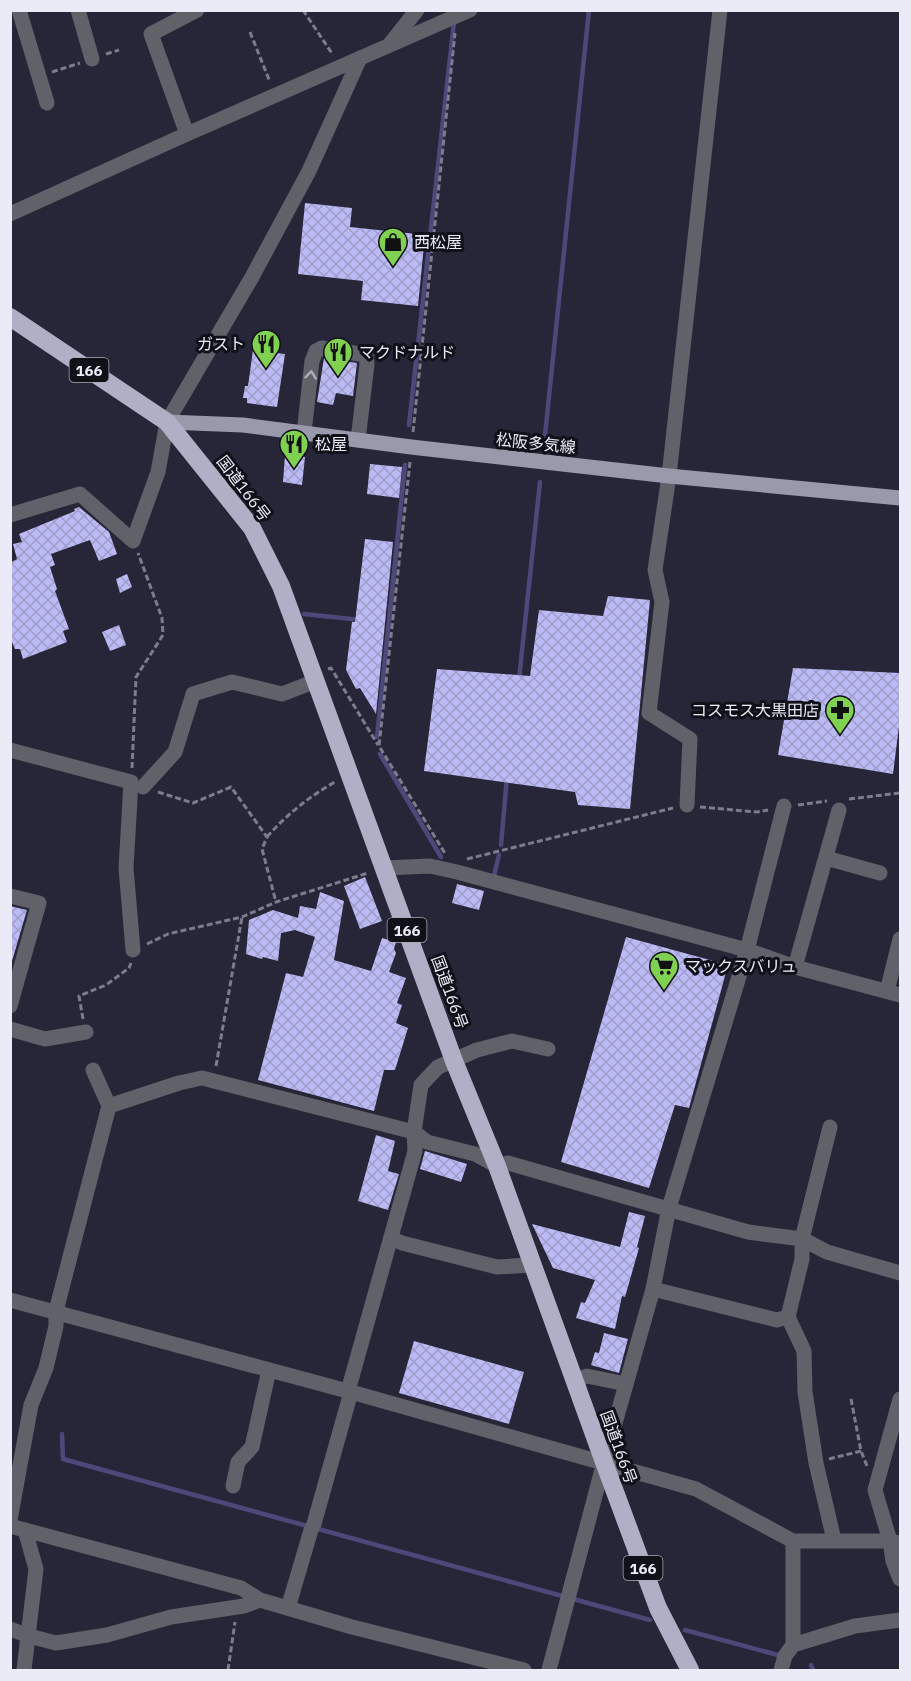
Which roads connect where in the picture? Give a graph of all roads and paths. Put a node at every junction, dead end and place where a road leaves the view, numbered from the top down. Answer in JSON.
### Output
{"nodes":[{"id":1,"x":19,"y":10,"type":"edge"},
{"id":2,"x":78,"y":10,"type":"edge"},
{"id":3,"x":197,"y":10,"type":"edge"},
{"id":4,"x":303,"y":10,"type":"edge"},
{"id":5,"x":417,"y":10,"type":"edge"},
{"id":6,"x":720,"y":10,"type":"edge"},
{"id":7,"x":459,"y":15,"type":"edge"},
{"id":8,"x":250,"y":32,"type":"dead end"},
{"id":9,"x":388,"y":46,"type":"junction"},
{"id":10,"x":360,"y":58,"type":"junction"},
{"id":11,"x":92,"y":59,"type":"dead end"},
{"id":12,"x":340,"y":67,"type":"junction"},
{"id":13,"x":276,"y":95,"type":"junction"},
{"id":14,"x":47,"y":104,"type":"dead end"},
{"id":15,"x":187,"y":134,"type":"junction"},
{"id":16,"x":10,"y":214,"type":"edge"},
{"id":17,"x":10,"y":317,"type":"edge"},
{"id":18,"x":168,"y":422,"type":"junction"},
{"id":19,"x":304,"y":433,"type":"junction"},
{"id":20,"x":358,"y":440,"type":"junction"},
{"id":21,"x":411,"y":447,"type":"junction"},
{"id":22,"x":669,"y":476,"type":"junction"},
{"id":23,"x":900,"y":498,"type":"edge"},
{"id":24,"x":10,"y":515,"type":"edge"},
{"id":25,"x":133,"y":541,"type":"junction"},
{"id":26,"x":314,"y":676,"type":"junction"},
{"id":27,"x":379,"y":746,"type":"junction"},
{"id":28,"x":10,"y":750,"type":"edge"},
{"id":29,"x":350,"y":774,"type":"junction"},
{"id":30,"x":137,"y":785,"type":"junction"},
{"id":31,"x":687,"y":805,"type":"junction"},
{"id":32,"x":784,"y":807,"type":"joint"},
{"id":33,"x":839,"y":810,"type":"dead end"},
{"id":34,"x":267,"y":837,"type":"junction"},
{"id":35,"x":826,"y":858,"type":"junction"},
{"id":36,"x":384,"y":868,"type":"junction"},
{"id":37,"x":454,"y":868,"type":"junction"},
{"id":38,"x":880,"y":873,"type":"dead end"},
{"id":39,"x":10,"y":896,"type":"edge"},
{"id":40,"x":276,"y":902,"type":"junction"},
{"id":41,"x":242,"y":917,"type":"junction"},
{"id":42,"x":900,"y":939,"type":"edge"},
{"id":43,"x":133,"y":950,"type":"junction"},
{"id":44,"x":747,"y":950,"type":"junction"},
{"id":45,"x":795,"y":967,"type":"junction"},
{"id":46,"x":894,"y":993,"type":"edge"},
{"id":47,"x":10,"y":1006,"type":"edge"},
{"id":48,"x":10,"y":1029,"type":"edge"},
{"id":49,"x":86,"y":1032,"type":"joint"},
{"id":50,"x":548,"y":1049,"type":"dead end"},
{"id":51,"x":454,"y":1060,"type":"junction"},
{"id":52,"x":93,"y":1070,"type":"dead end"},
{"id":53,"x":213,"y":1081,"type":"junction"},
{"id":54,"x":109,"y":1106,"type":"junction"},
{"id":55,"x":830,"y":1126,"type":"dead end"},
{"id":56,"x":414,"y":1132,"type":"junction"},
{"id":57,"x":497,"y":1166,"type":"junction"},
{"id":58,"x":669,"y":1208,"type":"junction"},
{"id":59,"x":391,"y":1238,"type":"junction"},
{"id":60,"x":802,"y":1239,"type":"junction"},
{"id":61,"x":532,"y":1265,"type":"junction"},
{"id":62,"x":900,"y":1273,"type":"edge"},
{"id":63,"x":653,"y":1289,"type":"junction"},
{"id":64,"x":10,"y":1300,"type":"edge"},
{"id":65,"x":56,"y":1311,"type":"junction"},
{"id":66,"x":788,"y":1317,"type":"junction"},
{"id":67,"x":269,"y":1370,"type":"junction"},
{"id":68,"x":574,"y":1381,"type":"junction"},
{"id":69,"x":626,"y":1384,"type":"junction"},
{"id":70,"x":350,"y":1392,"type":"junction"},
{"id":71,"x":851,"y":1399,"type":"dead end"},
{"id":72,"x":900,"y":1399,"type":"edge"},
{"id":73,"x":861,"y":1451,"type":"junction"},
{"id":74,"x":604,"y":1462,"type":"junction"},
{"id":75,"x":816,"y":1463,"type":"junction"},
{"id":76,"x":233,"y":1486,"type":"dead end"},
{"id":77,"x":875,"y":1491,"type":"junction"},
{"id":78,"x":10,"y":1520,"type":"edge"},
{"id":79,"x":18,"y":1528,"type":"edge"},
{"id":80,"x":793,"y":1540,"type":"junction"},
{"id":81,"x":834,"y":1540,"type":"junction"},
{"id":82,"x":895,"y":1542,"type":"edge"},
{"id":83,"x":900,"y":1579,"type":"edge"},
{"id":84,"x":260,"y":1600,"type":"junction"},
{"id":85,"x":237,"y":1607,"type":"junction"},
{"id":86,"x":288,"y":1608,"type":"junction"},
{"id":87,"x":900,"y":1620,"type":"edge"},
{"id":88,"x":10,"y":1629,"type":"edge"},
{"id":89,"x":29,"y":1636,"type":"junction"},
{"id":90,"x":794,"y":1645,"type":"junction"},
{"id":91,"x":24,"y":1671,"type":"edge"},
{"id":92,"x":228,"y":1671,"type":"edge"},
{"id":93,"x":524,"y":1671,"type":"edge"},
{"id":94,"x":549,"y":1671,"type":"edge"},
{"id":95,"x":690,"y":1671,"type":"edge"},
{"id":96,"x":781,"y":1671,"type":"edge"}],
"edges":[{"from":1,"to":14,"type":"street"},
{"from":2,"to":11,"type":"street"},
{"from":3,"to":15,"type":"street"},
{"from":4,"to":12,"type":"path"},
{"from":5,"to":9,"type":"street"},
{"from":6,"to":22,"type":"street"},
{"from":7,"to":9,"type":"street"},
{"from":7,"to":21,"type":"path"},
{"from":8,"to":13,"type":"path"},
{"from":9,"to":10,"type":"street"},
{"from":10,"to":12,"type":"street"},
{"from":10,"to":18,"type":"street"},
{"from":12,"to":13,"type":"street"},
{"from":13,"to":15,"type":"street"},
{"from":15,"to":16,"type":"street"},
{"from":17,"to":18,"type":"highway","name":"国道166号","number":"166"},
{"from":18,"to":19,"type":"main road","name":"松阪多気線"},
{"from":18,"to":25,"type":"street"},
{"from":18,"to":26,"type":"highway","name":"国道166号","number":"166"},
{"from":19,"to":20,"type":"main road","name":"松阪多気線"},
{"from":19,"to":20,"type":"street","one_way":true},
{"from":20,"to":21,"type":"main road","name":"松阪多気線"},
{"from":21,"to":22,"type":"main road","name":"松阪多気線"},
{"from":21,"to":27,"type":"path"},
{"from":22,"to":23,"type":"main road","name":"松阪多気線"},
{"from":22,"to":31,"type":"street"},
{"from":24,"to":25,"type":"street"},
{"from":25,"to":30,"type":"path"},
{"from":26,"to":27,"type":"path"},
{"from":26,"to":29,"type":"highway","name":"国道166号","number":"166"},
{"from":26,"to":30,"type":"street"},
{"from":27,"to":37,"type":"path"},
{"from":28,"to":30,"type":"street"},
{"from":29,"to":34,"type":"path"},
{"from":29,"to":36,"type":"highway","name":"国道166号","number":"166"},
{"from":30,"to":34,"type":"path"},
{"from":30,"to":43,"type":"street"},
{"from":31,"to":32,"type":"path"},
{"from":31,"to":37,"type":"path"},
{"from":32,"to":44,"type":"street"},
{"from":33,"to":35,"type":"street"},
{"from":34,"to":40,"type":"path"},
{"from":35,"to":38,"type":"street"},
{"from":35,"to":45,"type":"street"},
{"from":36,"to":37,"type":"street"},
{"from":36,"to":40,"type":"path"},
{"from":36,"to":51,"type":"highway","name":"国道166号","number":"166"},
{"from":37,"to":44,"type":"street"},
{"from":39,"to":47,"type":"street"},
{"from":40,"to":41,"type":"path"},
{"from":41,"to":43,"type":"path"},
{"from":41,"to":53,"type":"path"},
{"from":42,"to":46,"type":"street"},
{"from":43,"to":49,"type":"path"},
{"from":44,"to":45,"type":"street"},
{"from":44,"to":58,"type":"street"},
{"from":45,"to":46,"type":"street"},
{"from":48,"to":49,"type":"street"},
{"from":50,"to":51,"type":"street"},
{"from":51,"to":56,"type":"street"},
{"from":51,"to":57,"type":"highway","name":"国道166号","number":"166"},
{"from":52,"to":54,"type":"street"},
{"from":53,"to":54,"type":"street"},
{"from":53,"to":56,"type":"street"},
{"from":54,"to":65,"type":"street"},
{"from":55,"to":60,"type":"street"},
{"from":56,"to":57,"type":"street"},
{"from":56,"to":59,"type":"street"},
{"from":57,"to":58,"type":"street"},
{"from":57,"to":61,"type":"highway","name":"国道166号","number":"166"},
{"from":58,"to":60,"type":"street"},
{"from":58,"to":63,"type":"street"},
{"from":59,"to":61,"type":"street"},
{"from":59,"to":70,"type":"street"},
{"from":60,"to":62,"type":"street"},
{"from":60,"to":66,"type":"street"},
{"from":61,"to":68,"type":"highway","name":"国道166号","number":"166"},
{"from":63,"to":66,"type":"street"},
{"from":63,"to":69,"type":"street"},
{"from":64,"to":65,"type":"street"},
{"from":65,"to":67,"type":"street"},
{"from":65,"to":78,"type":"street"},
{"from":66,"to":75,"type":"street"},
{"from":67,"to":70,"type":"street"},
{"from":67,"to":76,"type":"street"},
{"from":68,"to":69,"type":"street"},
{"from":68,"to":74,"type":"highway","name":"国道166号","number":"166"},
{"from":69,"to":74,"type":"street"},
{"from":70,"to":74,"type":"street"},
{"from":70,"to":86,"type":"street"},
{"from":71,"to":73,"type":"path"},
{"from":72,"to":77,"type":"street"},
{"from":73,"to":75,"type":"path"},
{"from":73,"to":77,"type":"path"},
{"from":74,"to":80,"type":"street"},
{"from":74,"to":94,"type":"street"},
{"from":74,"to":95,"type":"highway","name":"国道166号","number":"166"},
{"from":75,"to":81,"type":"street"},
{"from":77,"to":82,"type":"street"},
{"from":79,"to":84,"type":"street"},
{"from":79,"to":89,"type":"street"},
{"from":80,"to":81,"type":"street"},
{"from":80,"to":90,"type":"street"},
{"from":81,"to":82,"type":"street"},
{"from":82,"to":83,"type":"street"},
{"from":84,"to":85,"type":"street"},
{"from":84,"to":86,"type":"street"},
{"from":85,"to":89,"type":"street"},
{"from":85,"to":92,"type":"path"},
{"from":86,"to":93,"type":"street"},
{"from":87,"to":90,"type":"street"},
{"from":88,"to":89,"type":"street"},
{"from":89,"to":91,"type":"street"},
{"from":90,"to":96,"type":"street"}]}
